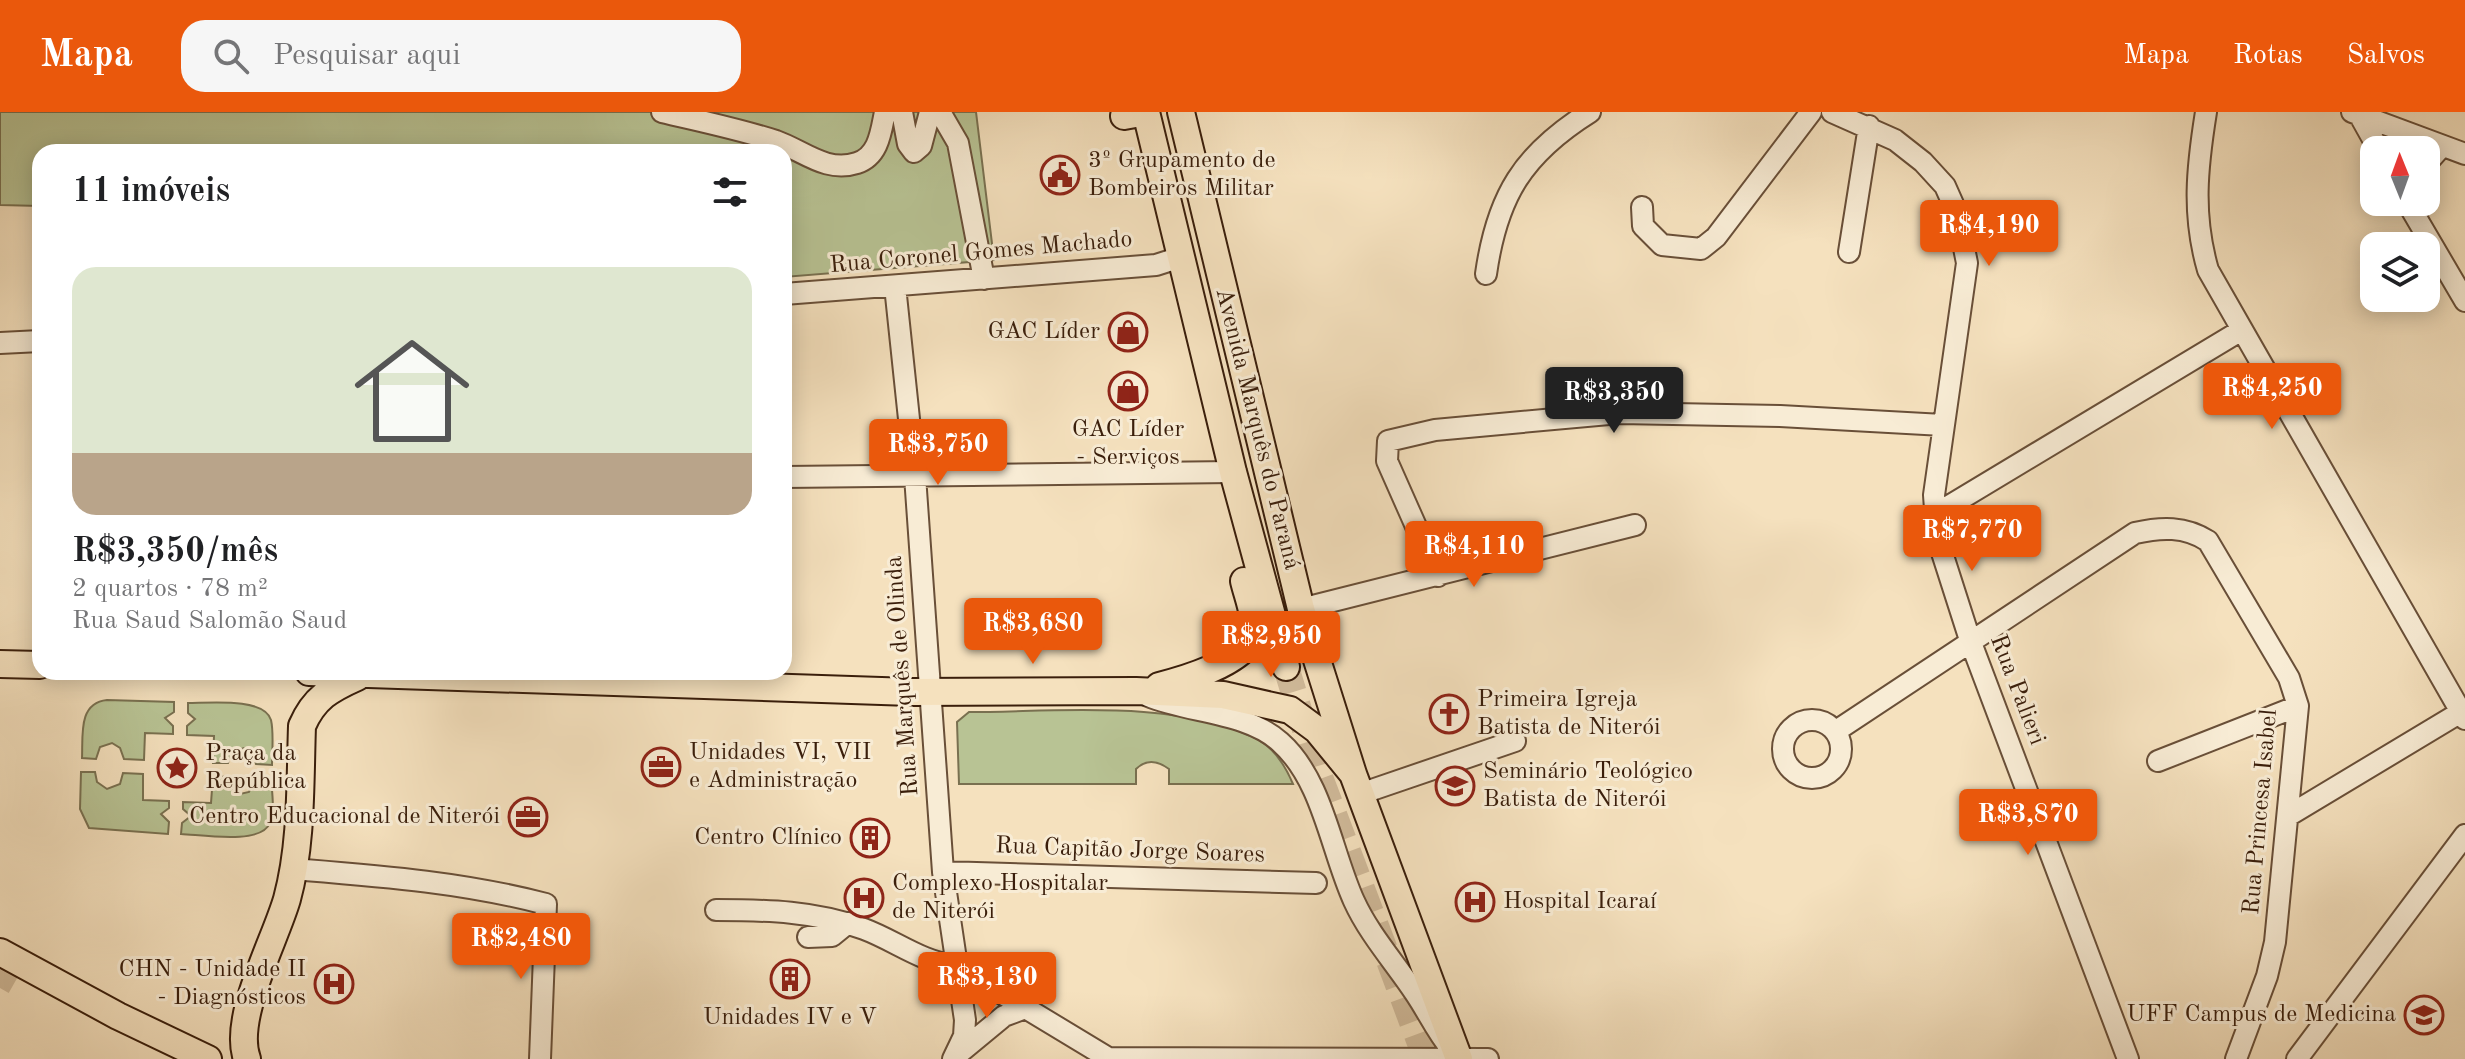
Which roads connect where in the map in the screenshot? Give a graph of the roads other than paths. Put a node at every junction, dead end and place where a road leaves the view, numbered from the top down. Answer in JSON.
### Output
{"nodes":[{"id":1,"x":662,"y":112,"type":"edge"},
{"id":2,"x":885,"y":112,"type":"edge"},
{"id":3,"x":902,"y":112,"type":"edge"},
{"id":4,"x":930,"y":112,"type":"edge"},
{"id":5,"x":940,"y":112,"type":"edge"},
{"id":6,"x":1181,"y":112,"type":"edge"},
{"id":7,"x":1590,"y":112,"type":"edge"},
{"id":8,"x":1811,"y":112,"type":"edge"},
{"id":9,"x":1832,"y":112,"type":"edge"},
{"id":10,"x":2206,"y":112,"type":"edge"},
{"id":11,"x":1135,"y":114,"type":"edge"},
{"id":12,"x":2356,"y":114,"type":"edge"},
{"id":13,"x":1869,"y":126,"type":"junction"},
{"id":14,"x":2370,"y":136,"type":"edge"},
{"id":15,"x":784,"y":144,"type":"edge"},
{"id":16,"x":2442,"y":146,"type":"junction"},
{"id":17,"x":2440,"y":148,"type":"edge"},
{"id":18,"x":792,"y":149,"type":"edge"},
{"id":19,"x":2465,"y":154,"type":"edge"},
{"id":20,"x":1642,"y":207,"type":"dead end"},
{"id":21,"x":2415,"y":216,"type":"edge"},
{"id":22,"x":1214,"y":250,"type":"junction"},
{"id":23,"x":1849,"y":252,"type":"dead end"},
{"id":24,"x":1181,"y":257,"type":"junction"},
{"id":25,"x":1486,"y":274,"type":"dead end"},
{"id":26,"x":984,"y":279,"type":"junction"},
{"id":27,"x":895,"y":286,"type":"junction"},
{"id":28,"x":792,"y":293,"type":"edge"},
{"id":29,"x":2465,"y":301,"type":"edge"},
{"id":30,"x":2240,"y":331,"type":"junction"},
{"id":31,"x":32,"y":341,"type":"edge"},
{"id":32,"x":0,"y":343,"type":"edge"},
{"id":33,"x":1943,"y":425,"type":"junction"},
{"id":34,"x":1233,"y":472,"type":"junction"},
{"id":35,"x":915,"y":476,"type":"junction"},
{"id":36,"x":792,"y":477,"type":"edge"},
{"id":37,"x":1240,"y":498,"type":"junction"},
{"id":38,"x":1934,"y":515,"type":"junction"},
{"id":39,"x":1635,"y":525,"type":"dead end"},
{"id":40,"x":1438,"y":576,"type":"junction"},
{"id":41,"x":1301,"y":609,"type":"junction"},
{"id":42,"x":1970,"y":640,"type":"junction"},
{"id":43,"x":0,"y":664,"type":"edge"},
{"id":44,"x":32,"y":665,"type":"edge"},
{"id":45,"x":1286,"y":667,"type":"tunnel mouth"},
{"id":46,"x":353,"y":680,"type":"edge"},
{"id":47,"x":652,"y":680,"type":"edge"},
{"id":48,"x":1136,"y":691,"type":"junction"},
{"id":49,"x":930,"y":692,"type":"junction"},
{"id":50,"x":2298,"y":706,"type":"junction"},
{"id":51,"x":2463,"y":715,"type":"edge"},
{"id":52,"x":1836,"y":731,"type":"dead end"},
{"id":53,"x":1515,"y":741,"type":"dead end"},
{"id":54,"x":2158,"y":761,"type":"dead end"},
{"id":55,"x":1356,"y":784,"type":"junction"},
{"id":56,"x":2288,"y":816,"type":"junction"},
{"id":57,"x":2465,"y":835,"type":"edge"},
{"id":58,"x":293,"y":869,"type":"junction"},
{"id":59,"x":943,"y":872,"type":"junction"},
{"id":60,"x":1316,"y":883,"type":"dead end"},
{"id":61,"x":716,"y":910,"type":"dead end"},
{"id":62,"x":848,"y":923,"type":"junction"},
{"id":63,"x":808,"y":937,"type":"dead end"},
{"id":64,"x":0,"y":952,"type":"edge"},
{"id":65,"x":956,"y":966,"type":"junction"},
{"id":66,"x":1028,"y":1007,"type":"junction"},
{"id":67,"x":955,"y":1057,"type":"edge"},
{"id":68,"x":1109,"y":1058,"type":"edge"},
{"id":69,"x":1181,"y":1058,"type":"edge"},
{"id":70,"x":208,"y":1059,"type":"edge"},
{"id":71,"x":247,"y":1059,"type":"edge"},
{"id":72,"x":540,"y":1059,"type":"edge"},
{"id":73,"x":1459,"y":1059,"type":"edge"},
{"id":74,"x":1488,"y":1059,"type":"edge"},
{"id":75,"x":2128,"y":1059,"type":"edge"},
{"id":76,"x":2236,"y":1059,"type":"edge"},
{"id":77,"x":2297,"y":1059,"type":"edge"}],
"edges":[{"from":1,"to":15,"type":"street"},
{"from":2,"to":18,"type":"street"},
{"from":3,"to":4,"type":"street"},
{"from":5,"to":26,"type":"street"},
{"from":6,"to":22,"type":"main road","name":"Avenida Marquês do Paraná"},
{"from":7,"to":25,"type":"street"},
{"from":8,"to":20,"type":"street"},
{"from":9,"to":13,"type":"street","name":"Rua Palieri"},
{"from":10,"to":30,"type":"street"},
{"from":11,"to":24,"type":"main road","name":"Avenida Marquês do Paraná"},
{"from":12,"to":14,"type":"street"},
{"from":12,"to":16,"type":"street"},
{"from":13,"to":23,"type":"street"},
{"from":13,"to":33,"type":"street","name":"Rua Palieri"},
{"from":16,"to":17,"type":"street"},
{"from":16,"to":19,"type":"street"},
{"from":21,"to":29,"type":"street"},
{"from":22,"to":24,"type":"main road"},
{"from":22,"to":41,"type":"main road","name":"Avenida Marquês do Paraná"},
{"from":24,"to":26,"type":"street","name":"Rua Coronel Gomes Machado"},
{"from":24,"to":34,"type":"main road","name":"Avenida Marquês do Paraná"},
{"from":26,"to":27,"type":"street","name":"Rua Coronel Gomes Machado"},
{"from":27,"to":28,"type":"street","name":"Rua Coronel Gomes Machado"},
{"from":27,"to":35,"type":"street","name":"Rua Marquês de Olinda"},
{"from":30,"to":38,"type":"street"},
{"from":30,"to":51,"type":"street"},
{"from":31,"to":32,"type":"street"},
{"from":33,"to":38,"type":"street","name":"Rua Palieri"},
{"from":33,"to":40,"type":"street"},
{"from":34,"to":35,"type":"street"},
{"from":34,"to":37,"type":"main road","name":"Avenida Marquês do Paraná"},
{"from":35,"to":36,"type":"street"},
{"from":35,"to":49,"type":"street","name":"Rua Marquês de Olinda"},
{"from":37,"to":45,"type":"main road","name":"Avenida Marquês do Paraná"},
{"from":37,"to":48,"type":"main road"},
{"from":38,"to":42,"type":"street","name":"Rua Palieri"},
{"from":39,"to":40,"type":"street"},
{"from":40,"to":41,"type":"street"},
{"from":41,"to":55,"type":"main road","name":"Avenida Marquês do Paraná"},
{"from":42,"to":50,"type":"street","name":"Rua Princesa Isabel"},
{"from":42,"to":52,"type":"street","name":"Rua Princesa Isabel"},
{"from":42,"to":75,"type":"street","name":"Rua Palieri"},
{"from":43,"to":44,"type":"main road"},
{"from":46,"to":58,"type":"main road"},
{"from":47,"to":49,"type":"main road"},
{"from":48,"to":49,"type":"main road"},
{"from":48,"to":55,"type":"main road"},
{"from":48,"to":73,"type":"street"},
{"from":49,"to":59,"type":"street","name":"Rua Marquês de Olinda"},
{"from":50,"to":54,"type":"street"},
{"from":50,"to":56,"type":"street","name":"Rua Princesa Isabel"},
{"from":51,"to":56,"type":"street"},
{"from":53,"to":55,"type":"street"},
{"from":55,"to":73,"type":"main road","name":"Avenida Marquês do Paraná"},
{"from":56,"to":76,"type":"street","name":"Rua Princesa Isabel"},
{"from":57,"to":77,"type":"street"},
{"from":58,"to":71,"type":"main road"},
{"from":58,"to":72,"type":"street"},
{"from":59,"to":60,"type":"street","name":"Rua Capitão Jorge Soares"},
{"from":59,"to":65,"type":"street","name":"Rua Marquês de Olinda"},
{"from":61,"to":62,"type":"street"},
{"from":62,"to":63,"type":"street"},
{"from":62,"to":65,"type":"street"},
{"from":64,"to":70,"type":"main road"},
{"from":65,"to":66,"type":"street"},
{"from":65,"to":67,"type":"street","name":"Rua Marquês de Olinda"},
{"from":66,"to":67,"type":"street"},
{"from":66,"to":68,"type":"street"},
{"from":68,"to":69,"type":"street"},
{"from":69,"to":73,"type":"street"},
{"from":73,"to":74,"type":"street"}]}
